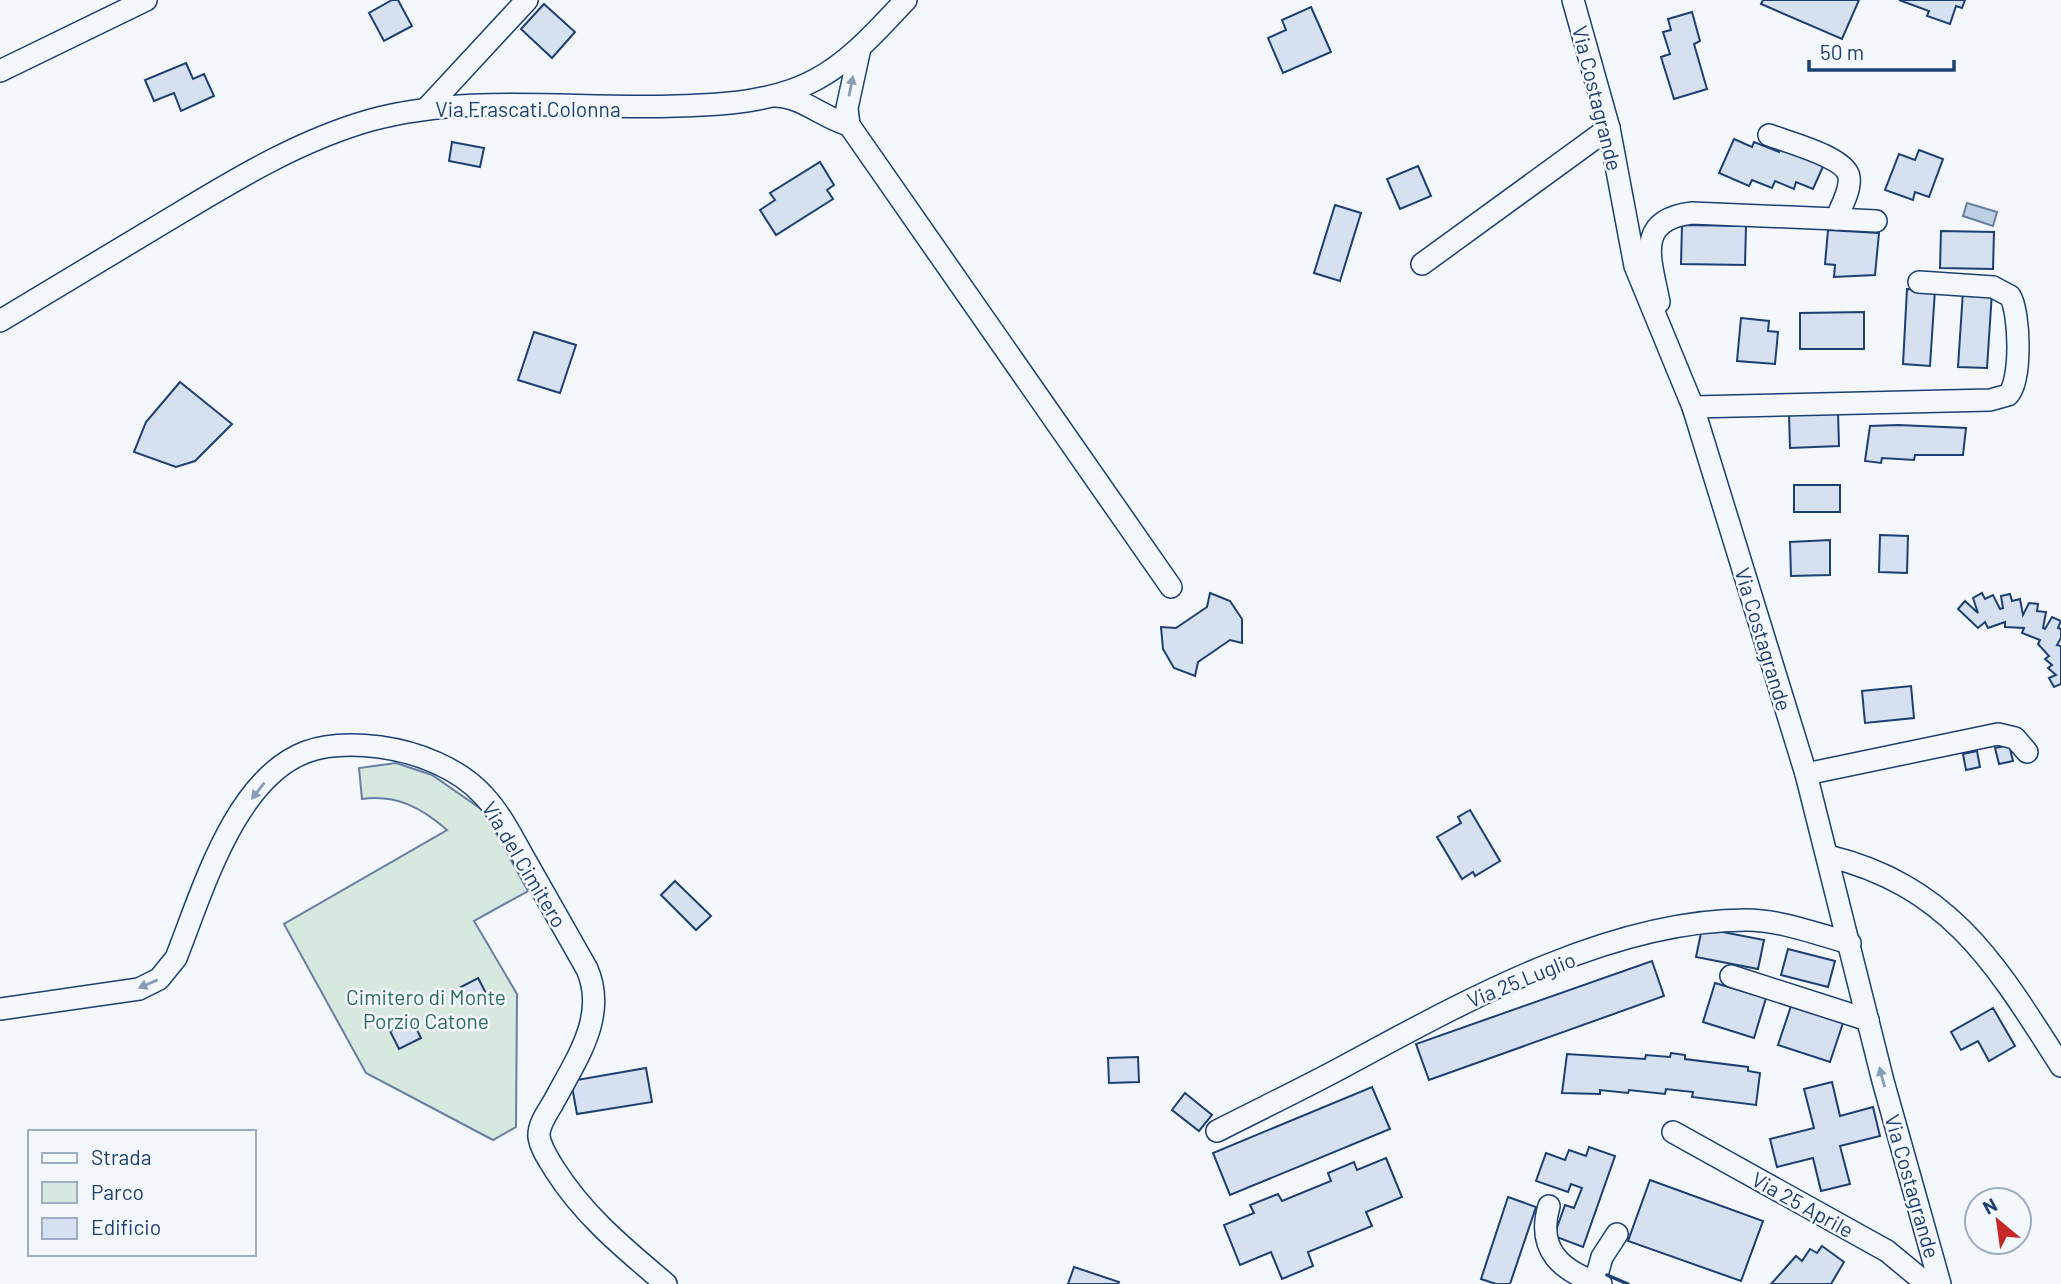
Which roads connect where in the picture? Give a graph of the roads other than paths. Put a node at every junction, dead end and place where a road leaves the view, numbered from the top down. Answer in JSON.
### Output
{"nodes":[{"id":1,"x":146,"y":0,"type":"edge"},
{"id":2,"x":527,"y":0,"type":"edge"},
{"id":3,"x":906,"y":0,"type":"edge"},
{"id":4,"x":1573,"y":0,"type":"edge"},
{"id":5,"x":860,"y":48,"type":"junction"},
{"id":6,"x":0,"y":71,"type":"edge"},
{"id":7,"x":767,"y":96,"type":"junction"},
{"id":8,"x":427,"y":108,"type":"junction"},
{"id":9,"x":849,"y":125,"type":"junction"},
{"id":10,"x":1609,"y":128,"type":"junction"},
{"id":11,"x":1769,"y":135,"type":"dead end"},
{"id":12,"x":1836,"y":219,"type":"junction"},
{"id":13,"x":1876,"y":221,"type":"dead end"},
{"id":14,"x":1422,"y":264,"type":"dead end"},
{"id":15,"x":1919,"y":282,"type":"dead end"},
{"id":16,"x":0,"y":321,"type":"edge"},
{"id":17,"x":1668,"y":349,"type":"junction"},
{"id":18,"x":1693,"y":407,"type":"junction"},
{"id":19,"x":1171,"y":587,"type":"dead end"},
{"id":20,"x":2027,"y":752,"type":"dead end"},
{"id":21,"x":1806,"y":774,"type":"junction"},
{"id":22,"x":1828,"y":856,"type":"junction"},
{"id":23,"x":1850,"y":943,"type":"junction"},
{"id":24,"x":1731,"y":976,"type":"dead end"},
{"id":25,"x":0,"y":1009,"type":"edge"},
{"id":26,"x":1868,"y":1020,"type":"junction"},
{"id":27,"x":2061,"y":1066,"type":"edge"},
{"id":28,"x":1217,"y":1131,"type":"dead end"},
{"id":29,"x":1673,"y":1132,"type":"dead end"},
{"id":30,"x":1549,"y":1206,"type":"dead end"},
{"id":31,"x":1617,"y":1234,"type":"dead end"},
{"id":32,"x":1598,"y":1283,"type":"edge"},
{"id":33,"x":666,"y":1284,"type":"edge"},
{"id":34,"x":1927,"y":1284,"type":"edge"},
{"id":35,"x":1940,"y":1284,"type":"edge"}],
"edges":[{"from":1,"to":6,"type":"street"},
{"from":2,"to":8,"type":"street"},
{"from":3,"to":5,"type":"street","name":"Via Frascati Colonna"},
{"from":4,"to":10,"type":"street","name":"Via Costagrande"},
{"from":5,"to":7,"type":"street","name":"Via Frascati Colonna"},
{"from":9,"to":5,"type":"street","one_way":true},
{"from":7,"to":8,"type":"street","name":"Via Frascati Colonna"},
{"from":7,"to":9,"type":"street"},
{"from":8,"to":16,"type":"street","name":"Via Frascati Colonna"},
{"from":9,"to":19,"type":"street"},
{"from":10,"to":14,"type":"street"},
{"from":10,"to":17,"type":"street","name":"Via Costagrande"},
{"from":11,"to":12,"type":"street"},
{"from":12,"to":13,"type":"street"},
{"from":12,"to":17,"type":"street"},
{"from":15,"to":18,"type":"street"},
{"from":17,"to":18,"type":"street","name":"Via Costagrande"},
{"from":18,"to":21,"type":"street","name":"Via Costagrande"},
{"from":20,"to":21,"type":"street"},
{"from":21,"to":22,"type":"street","name":"Via Costagrande"},
{"from":22,"to":23,"type":"street","name":"Via Costagrande"},
{"from":22,"to":27,"type":"street"},
{"from":23,"to":26,"type":"street","name":"Via Costagrande"},
{"from":23,"to":28,"type":"street","name":"Via 25 Luglio"},
{"from":24,"to":26,"type":"street"},
{"from":33,"to":25,"type":"street","name":"Via del Cimitero","one_way":true},
{"from":35,"to":26,"type":"street","name":"Via Costagrande","one_way":true},
{"from":29,"to":34,"type":"street","name":"Via 25 Aprile"},
{"from":30,"to":32,"type":"street"},
{"from":31,"to":32,"type":"street"}]}
